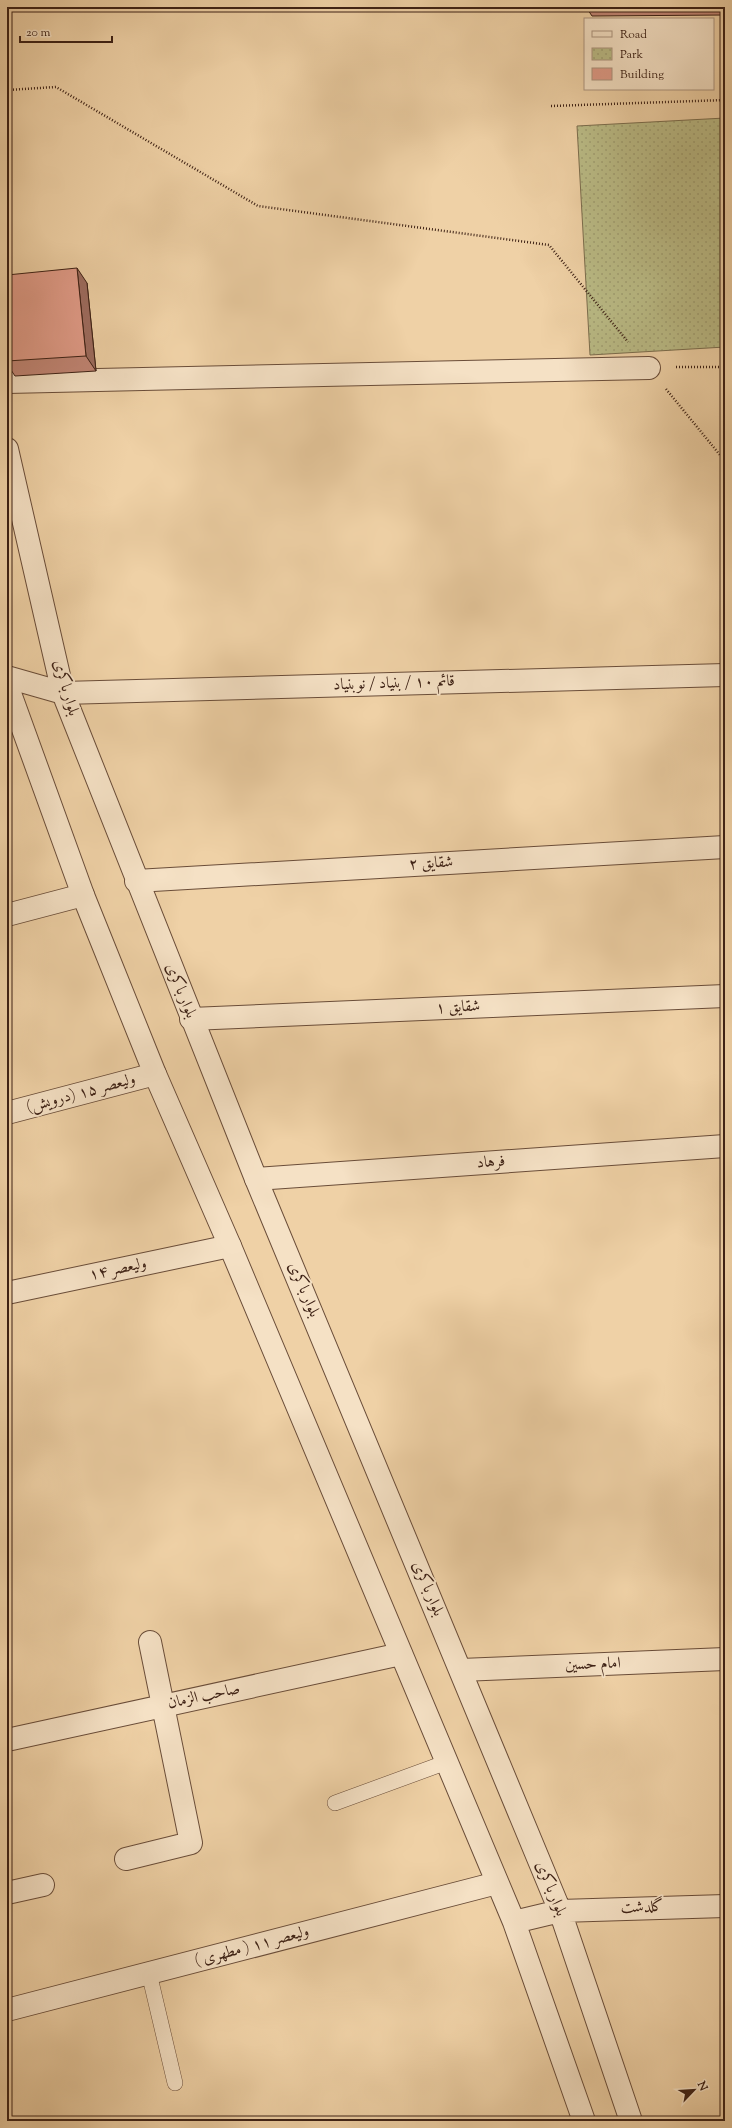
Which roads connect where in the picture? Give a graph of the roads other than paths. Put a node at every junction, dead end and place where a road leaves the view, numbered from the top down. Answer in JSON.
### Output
{"nodes":[{"id":1,"x":649,"y":368,"type":"road end"},
{"id":2,"x":7,"y":382,"type":"edge"},
{"id":3,"x":7,"y":449,"type":"edge"},
{"id":4,"x":725,"y":675,"type":"edge"},
{"id":5,"x":7,"y":677,"type":"edge"},
{"id":6,"x":7,"y":685,"type":"edge"},
{"id":7,"x":63,"y":693,"type":"junction"},
{"id":8,"x":725,"y":848,"type":"edge"},
{"id":9,"x":136,"y":881,"type":"junction"},
{"id":10,"x":83,"y":895,"type":"junction"},
{"id":11,"x":7,"y":915,"type":"edge"},
{"id":12,"x":725,"y":996,"type":"edge"},
{"id":13,"x":191,"y":1019,"type":"junction"},
{"id":14,"x":155,"y":1074,"type":"junction"},
{"id":15,"x":7,"y":1113,"type":"edge"},
{"id":16,"x":725,"y":1146,"type":"edge"},
{"id":17,"x":256,"y":1179,"type":"junction"},
{"id":18,"x":230,"y":1246,"type":"junction"},
{"id":19,"x":7,"y":1293,"type":"edge"},
{"id":20,"x":150,"y":1642,"type":"dead end"},
{"id":21,"x":401,"y":1654,"type":"junction"},
{"id":22,"x":725,"y":1659,"type":"edge"},
{"id":23,"x":461,"y":1670,"type":"junction"},
{"id":24,"x":162,"y":1706,"type":"junction"},
{"id":25,"x":7,"y":1740,"type":"edge"},
{"id":26,"x":447,"y":1762,"type":"junction"},
{"id":27,"x":335,"y":1803,"type":"dead end"},
{"id":28,"x":126,"y":1859,"type":"dead end"},
{"id":29,"x":497,"y":1883,"type":"junction"},
{"id":30,"x":43,"y":1885,"type":"dead end"},
{"id":31,"x":7,"y":1892,"type":"edge"},
{"id":32,"x":725,"y":1906,"type":"edge"},
{"id":33,"x":560,"y":1911,"type":"junction"},
{"id":34,"x":514,"y":1922,"type":"junction"},
{"id":35,"x":149,"y":1973,"type":"junction"},
{"id":36,"x":7,"y":2010,"type":"edge"},
{"id":37,"x":175,"y":2083,"type":"dead end"},
{"id":38,"x":584,"y":2121,"type":"edge"},
{"id":39,"x":631,"y":2121,"type":"edge"}],
"edges":[{"from":1,"to":2,"type":"street"},
{"from":3,"to":7,"type":"street","name":"بلوار باکری"},
{"from":4,"to":7,"type":"street","name":"قائم ۱۰ / بنیاد / نوبنیاد"},
{"from":5,"to":7,"type":"street","name":"قائم ۱۰ / بنیاد / نوبنیاد"},
{"from":6,"to":10,"type":"street"},
{"from":7,"to":9,"type":"street","name":"بلوار باکری"},
{"from":8,"to":9,"type":"street","name":"شقایق ۲"},
{"from":9,"to":13,"type":"street","name":"بلوار باکری"},
{"from":10,"to":11,"type":"street"},
{"from":10,"to":14,"type":"street"},
{"from":12,"to":13,"type":"street","name":"شقایق ۱"},
{"from":13,"to":17,"type":"street","name":"بلوار باکری"},
{"from":14,"to":15,"type":"street","name":"ولیعصر ۱۵ (درویش)"},
{"from":14,"to":18,"type":"street"},
{"from":16,"to":17,"type":"street","name":"فرهاد"},
{"from":17,"to":23,"type":"street","name":"بلوار باکری"},
{"from":18,"to":19,"type":"street","name":"ولیعصر ۱۴"},
{"from":18,"to":21,"type":"street"},
{"from":20,"to":24,"type":"street"},
{"from":21,"to":24,"type":"street","name":"صاحب الزمان"},
{"from":21,"to":26,"type":"street"},
{"from":22,"to":23,"type":"street","name":"امام حسین"},
{"from":23,"to":33,"type":"street","name":"بلوار باکری"},
{"from":24,"to":25,"type":"street","name":"صاحب الزمان"},
{"from":24,"to":28,"type":"street"},
{"from":26,"to":27,"type":"lane"},
{"from":26,"to":29,"type":"street"},
{"from":29,"to":34,"type":"street"},
{"from":29,"to":35,"type":"street","name":"ولیعصر ۱۱ ( مطهری )"},
{"from":30,"to":31,"type":"street"},
{"from":32,"to":33,"type":"street","name":"گلدشت"},
{"from":33,"to":34,"type":"street","name":"گلدشت"},
{"from":33,"to":39,"type":"street","name":"بلوار باکری"},
{"from":34,"to":38,"type":"street"},
{"from":35,"to":36,"type":"street","name":"ولیعصر ۱۱ ( مطهری )"},
{"from":35,"to":37,"type":"lane"}]}
